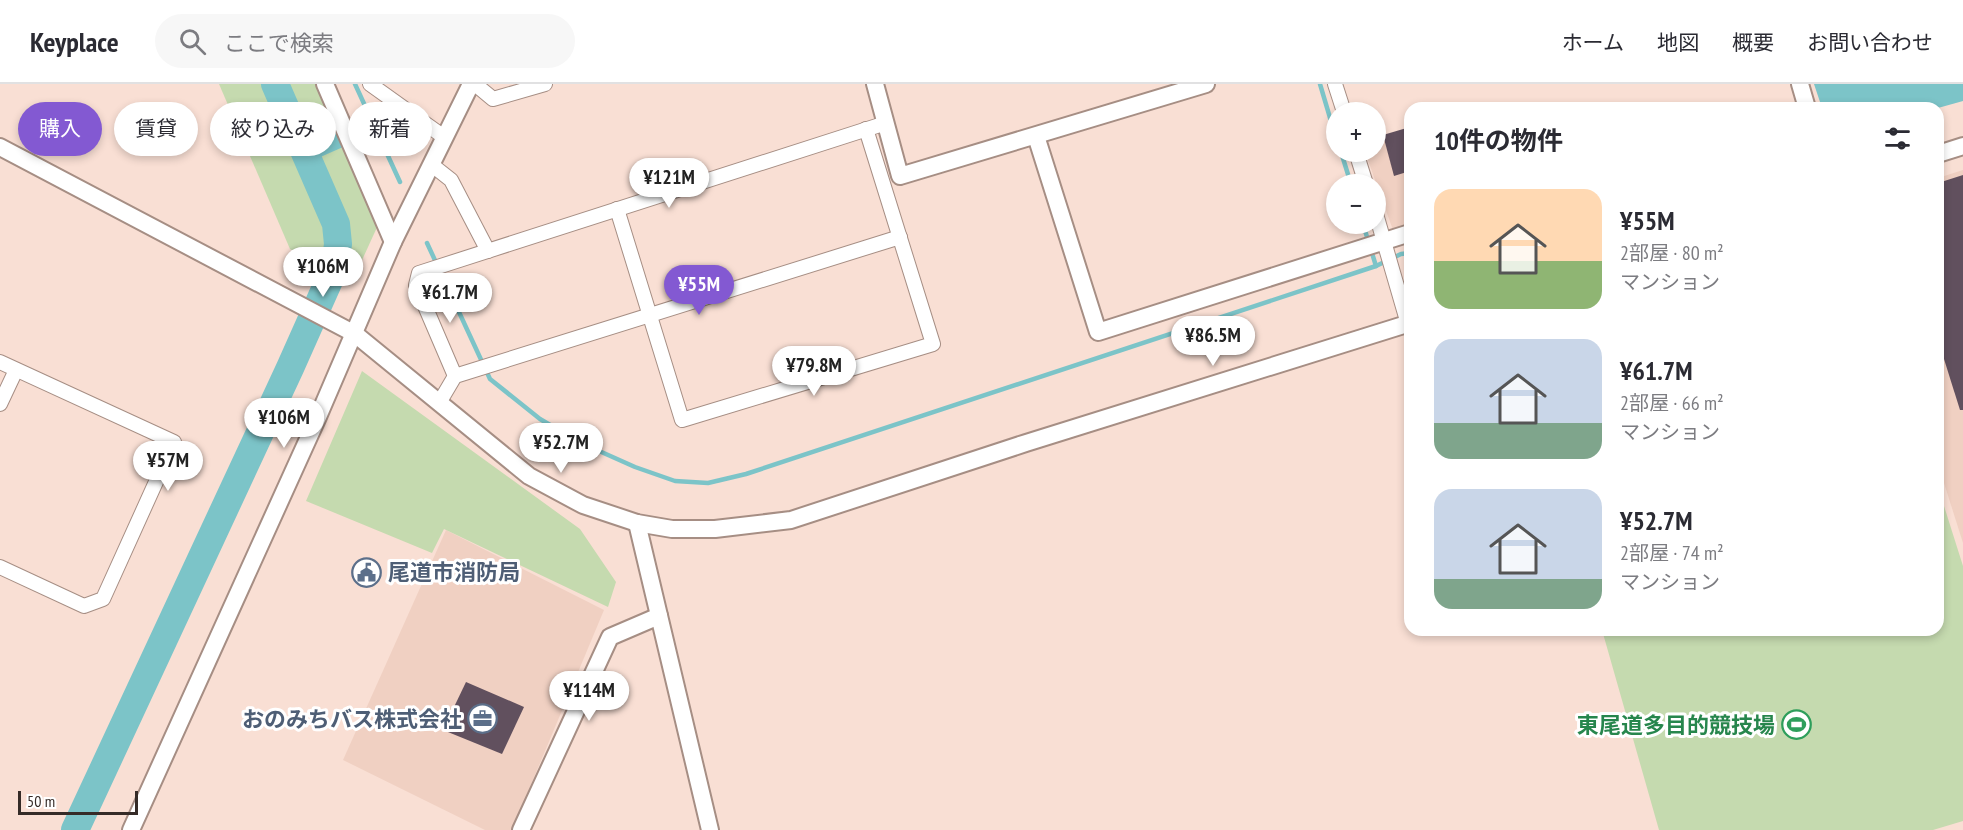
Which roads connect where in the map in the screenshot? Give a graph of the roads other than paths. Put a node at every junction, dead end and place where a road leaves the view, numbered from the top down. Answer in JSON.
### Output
{"nodes":[{"id":1,"x":325,"y":84,"type":"edge"},
{"id":2,"x":370,"y":84,"type":"edge"},
{"id":3,"x":473,"y":84,"type":"edge"},
{"id":4,"x":545,"y":84,"type":"edge"},
{"id":5,"x":875,"y":84,"type":"edge"},
{"id":6,"x":1206,"y":84,"type":"edge"},
{"id":7,"x":1335,"y":84,"type":"edge"},
{"id":8,"x":1800,"y":84,"type":"edge"},
{"id":9,"x":1341,"y":102,"type":"edge"},
{"id":10,"x":1805,"y":102,"type":"edge"},
{"id":11,"x":886,"y":123,"type":"junction"},
{"id":12,"x":867,"y":129,"type":"junction"},
{"id":13,"x":1036,"y":136,"type":"junction"},
{"id":14,"x":444,"y":137,"type":"junction"},
{"id":15,"x":1963,"y":146,"type":"edge"},
{"id":16,"x":0,"y":147,"type":"edge"},
{"id":17,"x":1944,"y":152,"type":"edge"},
{"id":18,"x":432,"y":165,"type":"junction"},
{"id":19,"x":617,"y":210,"type":"junction"},
{"id":20,"x":1378,"y":234,"type":"edge"},
{"id":21,"x":900,"y":237,"type":"junction"},
{"id":22,"x":1404,"y":237,"type":"edge"},
{"id":23,"x":393,"y":242,"type":"junction"},
{"id":24,"x":488,"y":251,"type":"junction"},
{"id":25,"x":1380,"y":251,"type":"junction"},
{"id":26,"x":1404,"y":311,"type":"edge"},
{"id":27,"x":650,"y":315,"type":"junction"},
{"id":28,"x":1404,"y":326,"type":"edge"},
{"id":29,"x":355,"y":334,"type":"junction"},
{"id":30,"x":0,"y":362,"type":"edge"},
{"id":31,"x":16,"y":370,"type":"junction"},
{"id":32,"x":455,"y":376,"type":"junction"},
{"id":33,"x":439,"y":403,"type":"junction"},
{"id":34,"x":0,"y":404,"type":"edge"},
{"id":35,"x":637,"y":523,"type":"junction"},
{"id":36,"x":0,"y":567,"type":"edge"},
{"id":37,"x":659,"y":616,"type":"junction"},
{"id":38,"x":131,"y":830,"type":"edge"},
{"id":39,"x":521,"y":830,"type":"edge"},
{"id":40,"x":710,"y":830,"type":"edge"}],
"edges":[{"from":1,"to":23,"type":"street"},
{"from":2,"to":14,"type":"street"},
{"from":3,"to":4,"type":"street"},
{"from":3,"to":14,"type":"street"},
{"from":5,"to":11,"type":"street"},
{"from":6,"to":13,"type":"street"},
{"from":7,"to":9,"type":"street"},
{"from":8,"to":10,"type":"street"},
{"from":11,"to":12,"type":"street"},
{"from":11,"to":13,"type":"street"},
{"from":12,"to":19,"type":"street"},
{"from":12,"to":21,"type":"street"},
{"from":13,"to":25,"type":"street"},
{"from":14,"to":18,"type":"street"},
{"from":15,"to":17,"type":"street"},
{"from":16,"to":29,"type":"street"},
{"from":18,"to":23,"type":"street"},
{"from":18,"to":24,"type":"street"},
{"from":19,"to":24,"type":"street"},
{"from":19,"to":27,"type":"street"},
{"from":20,"to":25,"type":"street"},
{"from":21,"to":27,"type":"street"},
{"from":21,"to":27,"type":"street"},
{"from":22,"to":25,"type":"street"},
{"from":23,"to":29,"type":"street"},
{"from":24,"to":32,"type":"street"},
{"from":25,"to":26,"type":"street"},
{"from":27,"to":32,"type":"street"},
{"from":28,"to":35,"type":"street"},
{"from":29,"to":33,"type":"street"},
{"from":29,"to":38,"type":"street"},
{"from":30,"to":31,"type":"street"},
{"from":31,"to":34,"type":"street"},
{"from":31,"to":36,"type":"street"},
{"from":32,"to":33,"type":"street"},
{"from":33,"to":35,"type":"street"},
{"from":35,"to":37,"type":"street"},
{"from":37,"to":39,"type":"street"},
{"from":37,"to":40,"type":"street"}]}
